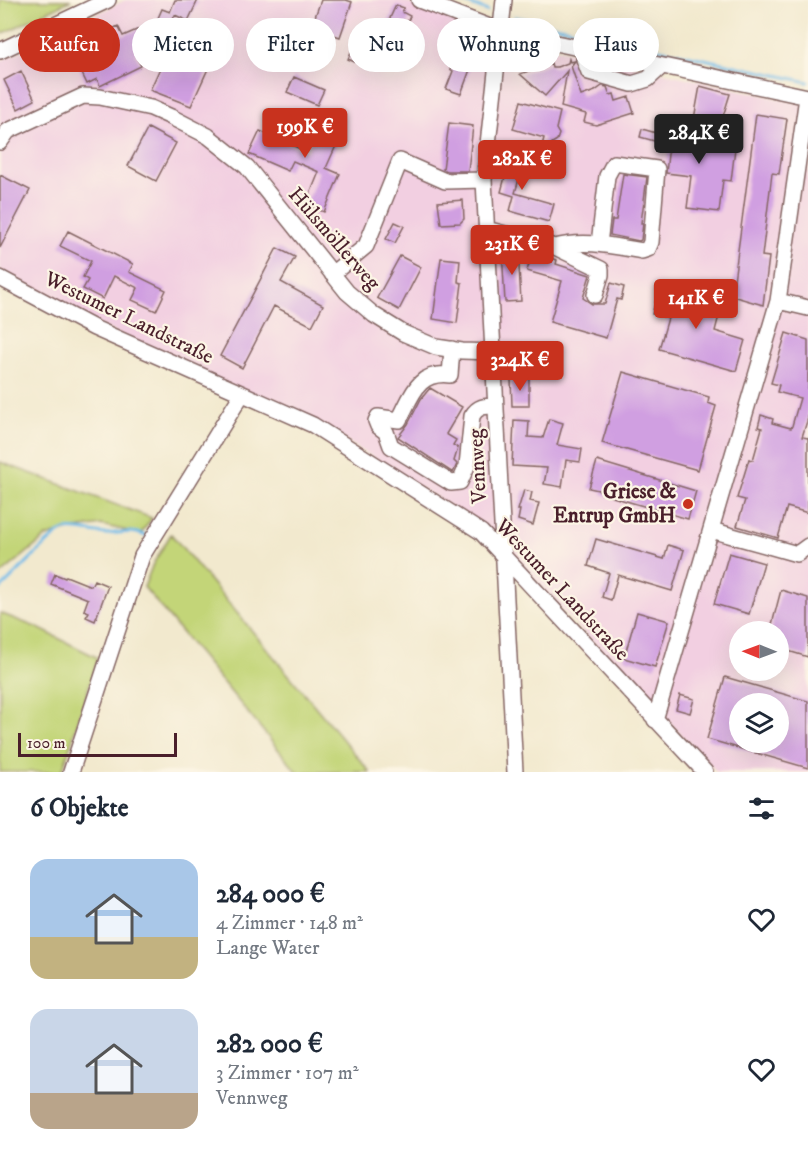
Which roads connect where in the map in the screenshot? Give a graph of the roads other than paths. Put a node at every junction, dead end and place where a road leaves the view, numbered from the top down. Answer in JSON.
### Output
{"nodes":[{"id":1,"x":108,"y":0,"type":"edge"},
{"id":2,"x":419,"y":0,"type":"edge"},
{"id":3,"x":504,"y":0,"type":"edge"},
{"id":4,"x":466,"y":18,"type":"edge"},
{"id":5,"x":502,"y":18,"type":"edge"},
{"id":6,"x":1,"y":48,"type":"edge"},
{"id":7,"x":659,"y":65,"type":"edge"},
{"id":8,"x":662,"y":66,"type":"junction"},
{"id":9,"x":659,"y":68,"type":"edge"},
{"id":10,"x":495,"y":72,"type":"edge"},
{"id":11,"x":589,"y":72,"type":"edge"},
{"id":12,"x":654,"y":72,"type":"edge"},
{"id":13,"x":807,"y":97,"type":"edge"},
{"id":14,"x":0,"y":142,"type":"edge"},
{"id":15,"x":483,"y":180,"type":"junction"},
{"id":16,"x":486,"y":229,"type":"junction"},
{"id":17,"x":599,"y":244,"type":"junction"},
{"id":18,"x":555,"y":247,"type":"junction"},
{"id":19,"x":332,"y":274,"type":"junction"},
{"id":20,"x":0,"y":278,"type":"edge"},
{"id":21,"x":595,"y":295,"type":"dead end"},
{"id":22,"x":778,"y":301,"type":"junction"},
{"id":23,"x":808,"y":308,"type":"edge"},
{"id":24,"x":452,"y":349,"type":"junction"},
{"id":25,"x":493,"y":352,"type":"junction"},
{"id":26,"x":242,"y":394,"type":"junction"},
{"id":27,"x":496,"y":406,"type":"junction"},
{"id":28,"x":711,"y":530,"type":"junction"},
{"id":29,"x":808,"y":546,"type":"edge"},
{"id":30,"x":503,"y":554,"type":"junction"},
{"id":31,"x":655,"y":720,"type":"junction"},
{"id":32,"x":71,"y":772,"type":"edge"},
{"id":33,"x":515,"y":772,"type":"edge"},
{"id":34,"x":705,"y":772,"type":"edge"}],
"edges":[{"from":1,"to":6,"type":"street"},
{"from":2,"to":4,"type":"street"},
{"from":3,"to":5,"type":"street","name":"Vennweg"},
{"from":7,"to":8,"type":"street"},
{"from":8,"to":9,"type":"street"},
{"from":8,"to":13,"type":"street"},
{"from":10,"to":15,"type":"street","name":"Vennweg"},
{"from":11,"to":12,"type":"street"},
{"from":13,"to":22,"type":"street"},
{"from":14,"to":19,"type":"street","name":"Hülsmöllerweg"},
{"from":15,"to":16,"type":"street","name":"Vennweg"},
{"from":15,"to":19,"type":"street"},
{"from":16,"to":18,"type":"street"},
{"from":16,"to":25,"type":"street","name":"Vennweg"},
{"from":17,"to":17,"type":"street"},
{"from":17,"to":18,"type":"street"},
{"from":18,"to":21,"type":"street"},
{"from":19,"to":24,"type":"street","name":"Hülsmöllerweg"},
{"from":20,"to":26,"type":"street","name":"Westumer Landstraße"},
{"from":22,"to":23,"type":"street"},
{"from":22,"to":28,"type":"street"},
{"from":24,"to":25,"type":"street","name":"Hülsmöllerweg"},
{"from":24,"to":27,"type":"street"},
{"from":25,"to":27,"type":"street","name":"Vennweg"},
{"from":26,"to":30,"type":"street","name":"Westumer Landstraße"},
{"from":26,"to":32,"type":"street"},
{"from":27,"to":30,"type":"street","name":"Vennweg"},
{"from":28,"to":29,"type":"street"},
{"from":28,"to":31,"type":"street"},
{"from":30,"to":31,"type":"street","name":"Westumer Landstraße"},
{"from":30,"to":33,"type":"street","name":"Vennweg"},
{"from":31,"to":34,"type":"street","name":"Westumer Landstraße"}]}
